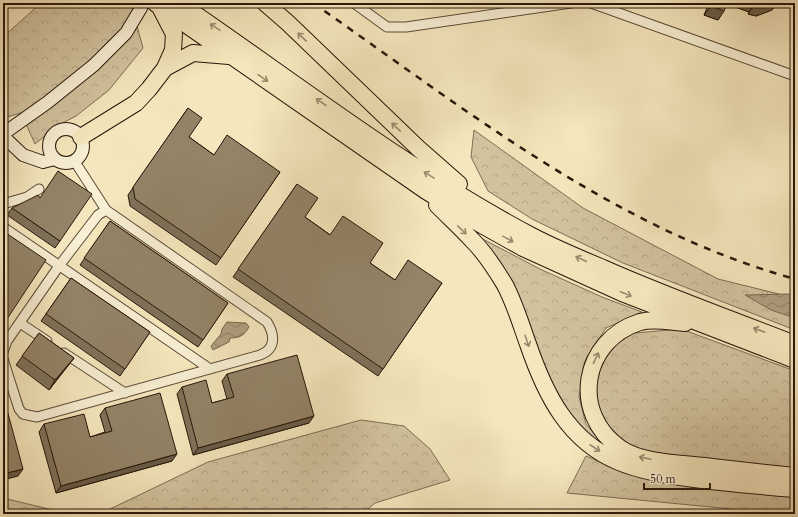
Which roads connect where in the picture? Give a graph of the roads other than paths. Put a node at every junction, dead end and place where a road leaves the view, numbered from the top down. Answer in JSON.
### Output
{"nodes":[{"id":1,"x":179,"y":3,"type":"edge"},
{"id":2,"x":265,"y":3,"type":"edge"},
{"id":3,"x":354,"y":3,"type":"edge"},
{"id":4,"x":571,"y":3,"type":"edge"},
{"id":5,"x":592,"y":3,"type":"edge"},
{"id":6,"x":152,"y":6,"type":"edge"},
{"id":7,"x":231,"y":56,"type":"junction"},
{"id":8,"x":165,"y":68,"type":"junction"},
{"id":9,"x":795,"y":76,"type":"edge"},
{"id":10,"x":3,"y":135,"type":"edge"},
{"id":11,"x":81,"y":137,"type":"junction"},
{"id":12,"x":49,"y":147,"type":"junction"},
{"id":13,"x":33,"y":158,"type":"junction"},
{"id":14,"x":55,"y":159,"type":"junction"},
{"id":15,"x":76,"y":161,"type":"junction"},
{"id":16,"x":39,"y":189,"type":"dead end"},
{"id":17,"x":426,"y":191,"type":"junction"},
{"id":18,"x":3,"y":204,"type":"edge"},
{"id":19,"x":106,"y":210,"type":"junction"},
{"id":20,"x":486,"y":210,"type":"junction"},
{"id":21,"x":3,"y":227,"type":"edge"},
{"id":22,"x":59,"y":266,"type":"junction"},
{"id":23,"x":20,"y":323,"type":"junction"},
{"id":24,"x":699,"y":323,"type":"junction"},
{"id":25,"x":795,"y":344,"type":"edge"},
{"id":26,"x":3,"y":350,"type":"edge"},
{"id":27,"x":3,"y":359,"type":"edge"},
{"id":28,"x":795,"y":360,"type":"edge"},
{"id":29,"x":210,"y":369,"type":"junction"},
{"id":30,"x":125,"y":393,"type":"junction"},
{"id":31,"x":795,"y":476,"type":"edge"},
{"id":32,"x":795,"y":489,"type":"edge"}],
"edges":[{"from":20,"to":1,"type":"highway","one_way":true},
{"from":20,"to":2,"type":"highway","one_way":true},
{"from":3,"to":4,"type":"street"},
{"from":5,"to":9,"type":"street"},
{"from":6,"to":7,"type":"highway"},
{"from":6,"to":8,"type":"highway"},
{"from":6,"to":10,"type":"street"},
{"from":7,"to":8,"type":"highway"},
{"from":7,"to":17,"type":"highway","one_way":true},
{"from":8,"to":11,"type":"highway"},
{"from":10,"to":13,"type":"street"},
{"from":11,"to":12,"type":"street"},
{"from":11,"to":15,"type":"street"},
{"from":12,"to":13,"type":"street"},
{"from":12,"to":14,"type":"street"},
{"from":13,"to":14,"type":"street"},
{"from":14,"to":15,"type":"street"},
{"from":15,"to":19,"type":"street"},
{"from":16,"to":18,"type":"street"},
{"from":17,"to":24,"type":"highway","one_way":true},
{"from":17,"to":32,"type":"highway","one_way":true},
{"from":19,"to":22,"type":"street"},
{"from":19,"to":29,"type":"street"},
{"from":25,"to":20,"type":"highway","one_way":true},
{"from":21,"to":22,"type":"street"},
{"from":22,"to":23,"type":"street"},
{"from":22,"to":29,"type":"street"},
{"from":23,"to":26,"type":"street"},
{"from":23,"to":30,"type":"street"},
{"from":24,"to":28,"type":"highway"},
{"from":31,"to":24,"type":"highway","one_way":true},
{"from":27,"to":30,"type":"street"},
{"from":29,"to":30,"type":"street"}]}
